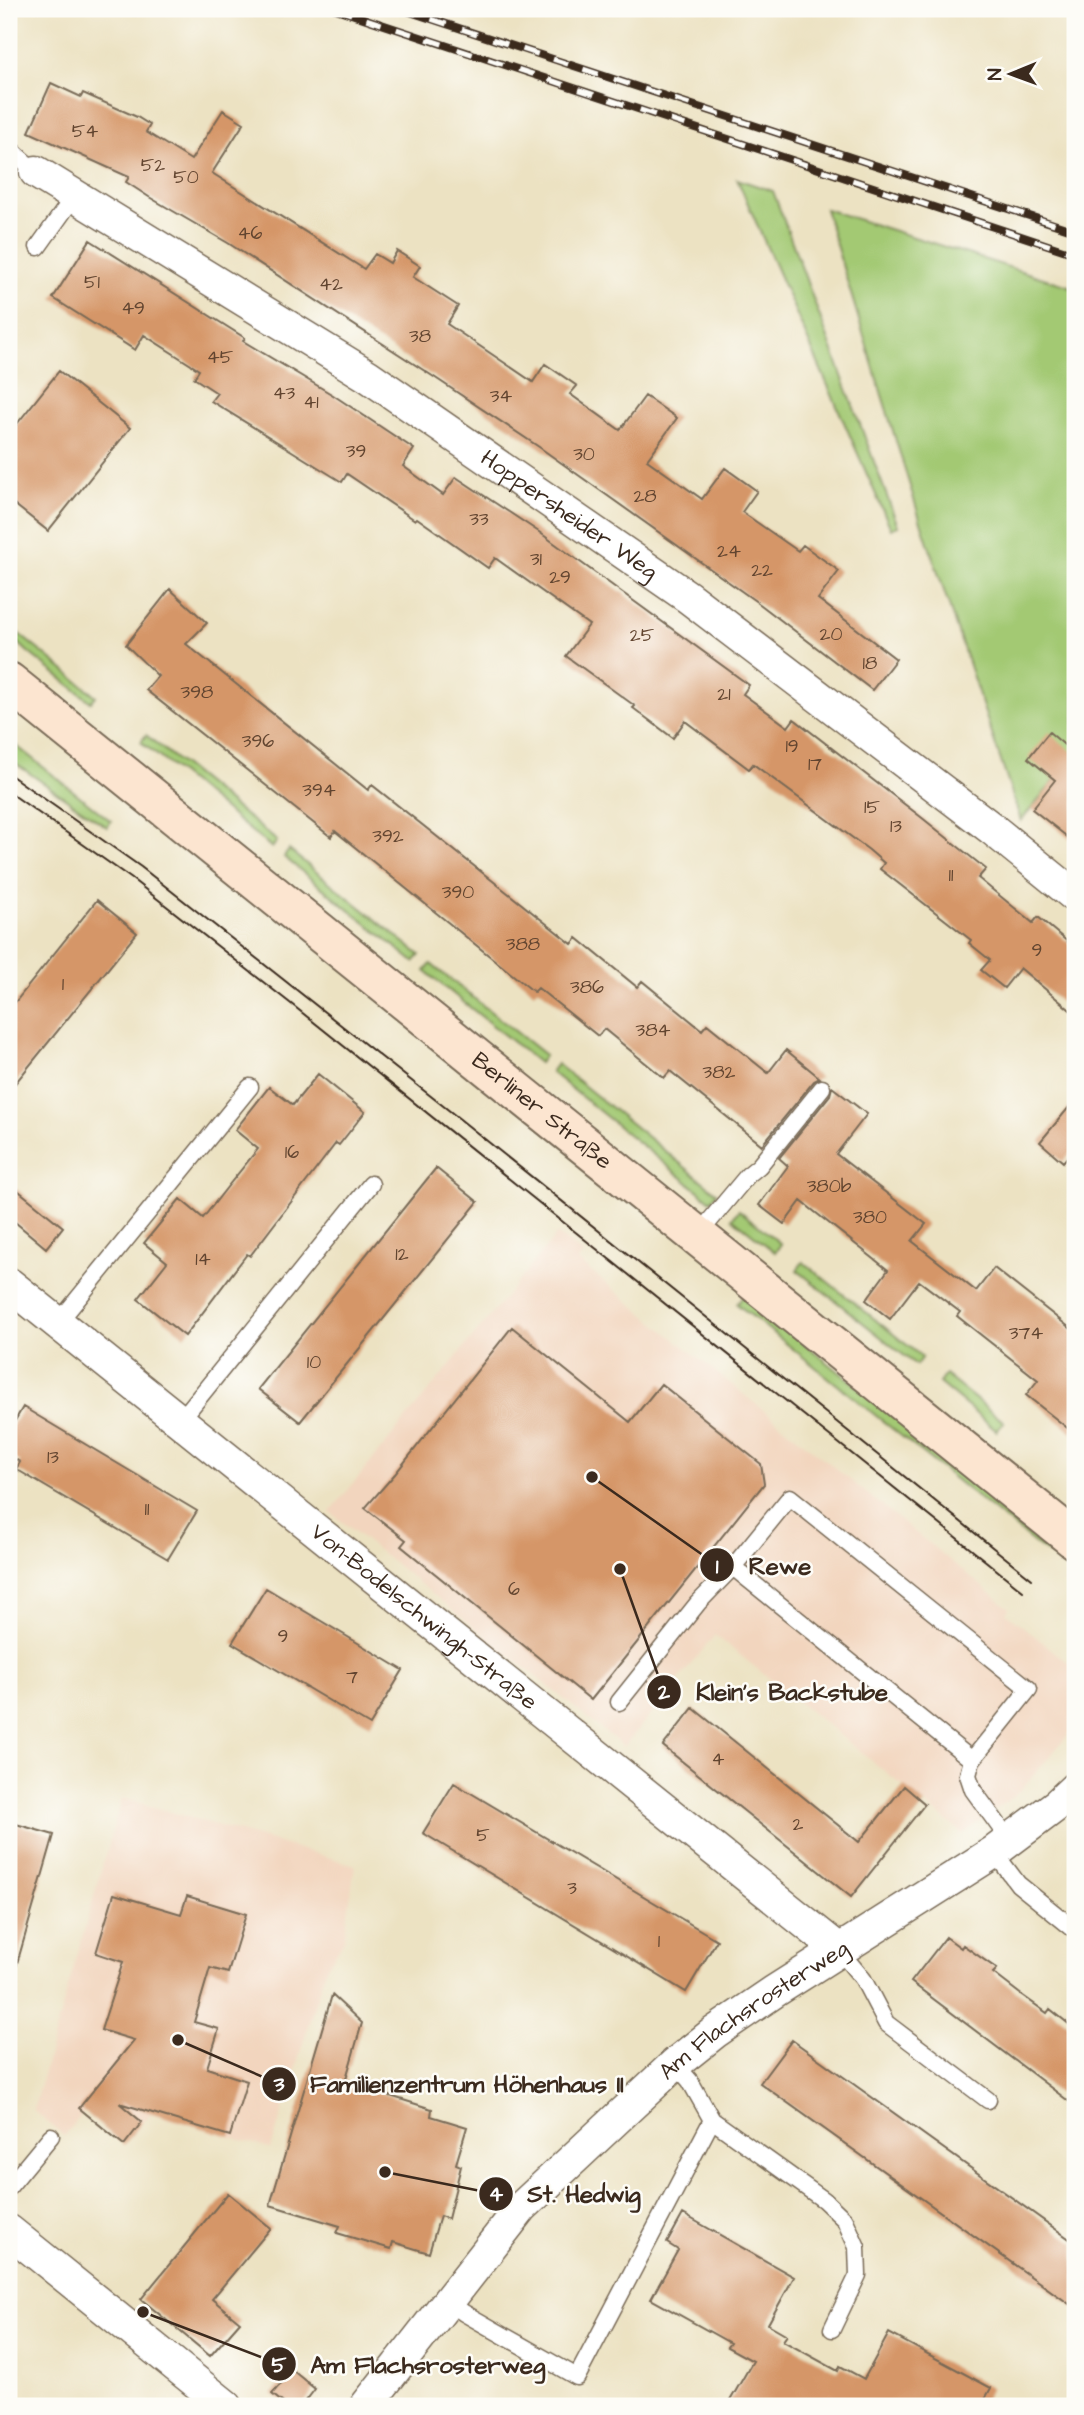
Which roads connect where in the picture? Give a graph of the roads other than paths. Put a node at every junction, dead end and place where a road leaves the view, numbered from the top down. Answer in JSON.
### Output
{"nodes":[{"id":1,"x":9,"y":148,"type":"edge"},
{"id":2,"x":36,"y":172,"type":"joint"},
{"id":3,"x":75,"y":195,"type":"junction"},
{"id":4,"x":38,"y":247,"type":"dead end"},
{"id":5,"x":9,"y":682,"type":"edge"},
{"id":6,"x":1075,"y":897,"type":"edge"},
{"id":7,"x":250,"y":1087,"type":"dead end"},
{"id":8,"x":822,"y":1088,"type":"dead end"},
{"id":9,"x":371,"y":1184,"type":"dead end"},
{"id":10,"x":697,"y":1236,"type":"junction"},
{"id":11,"x":9,"y":1283,"type":"edge"},
{"id":12,"x":58,"y":1323,"type":"junction"},
{"id":13,"x":180,"y":1421,"type":"junction"},
{"id":14,"x":1075,"y":1541,"type":"edge"},
{"id":15,"x":733,"y":1567,"type":"junction"},
{"id":16,"x":619,"y":1702,"type":"dead end"},
{"id":17,"x":972,"y":1760,"type":"junction"},
{"id":18,"x":1075,"y":1788,"type":"edge"},
{"id":19,"x":1002,"y":1846,"type":"junction"},
{"id":20,"x":1075,"y":1930,"type":"edge"},
{"id":21,"x":838,"y":1949,"type":"junction"},
{"id":22,"x":675,"y":2064,"type":"junction"},
{"id":23,"x":988,"y":2099,"type":"dead end"},
{"id":24,"x":712,"y":2120,"type":"junction"},
{"id":25,"x":51,"y":2136,"type":"dead end"},
{"id":26,"x":9,"y":2187,"type":"edge"},
{"id":27,"x":9,"y":2231,"type":"edge"},
{"id":28,"x":447,"y":2301,"type":"junction"},
{"id":29,"x":832,"y":2329,"type":"dead end"},
{"id":30,"x":226,"y":2406,"type":"edge"},
{"id":31,"x":366,"y":2406,"type":"edge"}],
"edges":[{"from":1,"to":2,"type":"lane"},
{"from":2,"to":3,"type":"street","name":"Hoppersheider Weg"},
{"from":3,"to":4,"type":"lane"},
{"from":3,"to":6,"type":"street","name":"Hoppersheider Weg"},
{"from":5,"to":10,"type":"main road","name":"Berliner Straße"},
{"from":7,"to":12,"type":"lane"},
{"from":8,"to":10,"type":"lane"},
{"from":9,"to":13,"type":"lane"},
{"from":10,"to":14,"type":"main road","name":"Berliner Straße"},
{"from":11,"to":12,"type":"street","name":"Von-Bodelschwingh-Straße"},
{"from":12,"to":13,"type":"street","name":"Von-Bodelschwingh-Straße"},
{"from":13,"to":21,"type":"street","name":"Von-Bodelschwingh-Straße"},
{"from":15,"to":16,"type":"lane"},
{"from":15,"to":17,"type":"lane"},
{"from":15,"to":17,"type":"lane"},
{"from":17,"to":19,"type":"lane"},
{"from":18,"to":19,"type":"street","name":"Am Flachsrosterweg"},
{"from":19,"to":20,"type":"lane"},
{"from":19,"to":21,"type":"street","name":"Am Flachsrosterweg"},
{"from":21,"to":22,"type":"street","name":"Am Flachsrosterweg"},
{"from":21,"to":23,"type":"lane"},
{"from":22,"to":24,"type":"lane"},
{"from":22,"to":28,"type":"street","name":"Am Flachsrosterweg"},
{"from":24,"to":28,"type":"lane"},
{"from":24,"to":29,"type":"lane"},
{"from":25,"to":26,"type":"lane"},
{"from":27,"to":30,"type":"street"},
{"from":28,"to":31,"type":"street","name":"Am Flachsrosterweg"}]}
